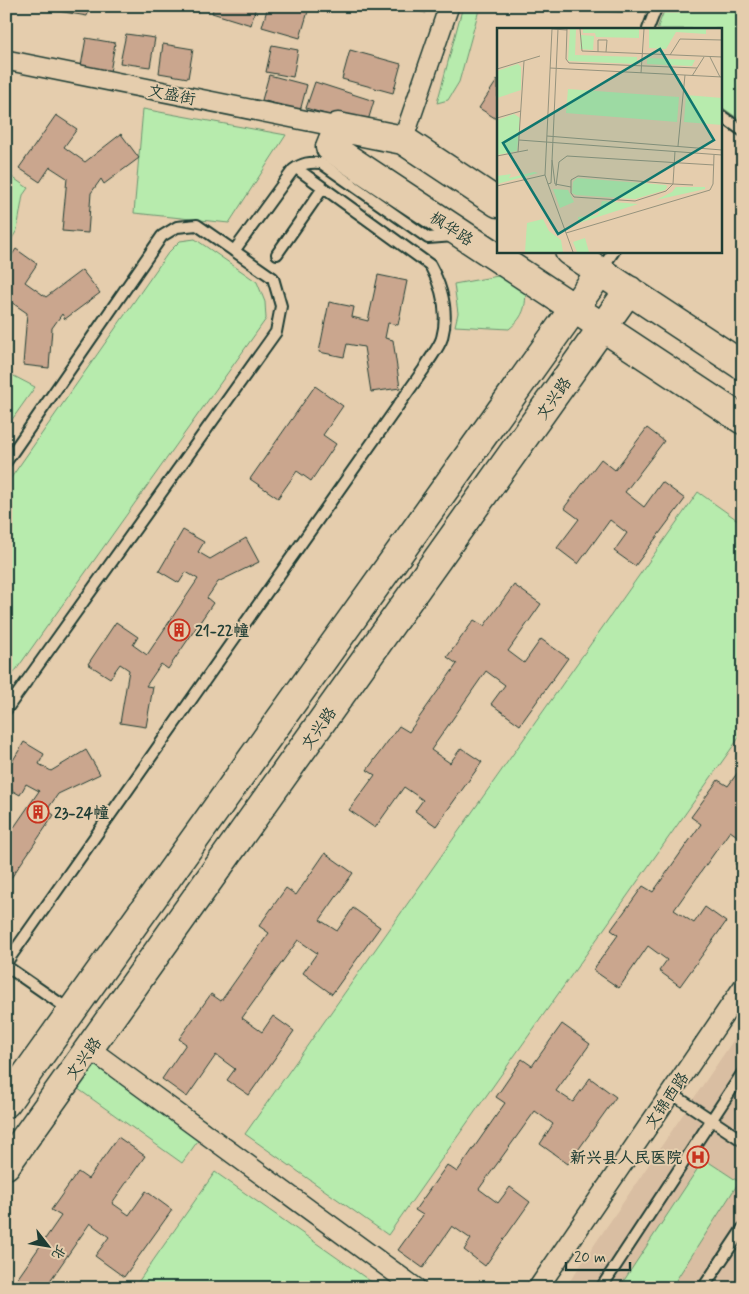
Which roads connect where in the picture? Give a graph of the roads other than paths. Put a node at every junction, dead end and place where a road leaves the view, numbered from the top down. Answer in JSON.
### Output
{"nodes":[{"id":1,"x":449,"y":6,"type":"edge"},
{"id":2,"x":657,"y":6,"type":"edge"},
{"id":3,"x":648,"y":28,"type":"edge"},
{"id":4,"x":6,"y":60,"type":"edge"},
{"id":5,"x":722,"y":117,"type":"edge"},
{"id":6,"x":338,"y":127,"type":"junction"},
{"id":7,"x":743,"y":131,"type":"edge"},
{"id":8,"x":403,"y":140,"type":"junction"},
{"id":9,"x":296,"y":168,"type":"junction"},
{"id":10,"x":323,"y":188,"type":"junction"},
{"id":11,"x":497,"y":202,"type":"edge"},
{"id":12,"x":464,"y":236,"type":"junction"},
{"id":13,"x":234,"y":251,"type":"junction"},
{"id":14,"x":572,"y":252,"type":"edge"},
{"id":15,"x":277,"y":254,"type":"dead end"},
{"id":16,"x":607,"y":262,"type":"edge"},
{"id":17,"x":629,"y":290,"type":"junction"},
{"id":18,"x":575,"y":309,"type":"junction"},
{"id":19,"x":603,"y":328,"type":"junction"},
{"id":20,"x":743,"y":366,"type":"edge"},
{"id":21,"x":743,"y":420,"type":"edge"},
{"id":22,"x":6,"y":462,"type":"edge"},
{"id":23,"x":6,"y":710,"type":"edge"},
{"id":24,"x":6,"y":965,"type":"edge"},
{"id":25,"x":743,"y":987,"type":"edge"},
{"id":26,"x":72,"y":1012,"type":"junction"},
{"id":27,"x":90,"y":1049,"type":"junction"},
{"id":28,"x":743,"y":1072,"type":"edge"},
{"id":29,"x":671,"y":1093,"type":"junction"},
{"id":30,"x":6,"y":1103,"type":"edge"},
{"id":31,"x":711,"y":1120,"type":"junction"},
{"id":32,"x":743,"y":1141,"type":"edge"},
{"id":33,"x":6,"y":1165,"type":"edge"},
{"id":34,"x":743,"y":1228,"type":"edge"},
{"id":35,"x":416,"y":1288,"type":"edge"},
{"id":36,"x":538,"y":1288,"type":"edge"},
{"id":37,"x":600,"y":1288,"type":"edge"},
{"id":38,"x":703,"y":1288,"type":"edge"}],
"edges":[{"from":1,"to":8,"type":"street"},
{"from":2,"to":3,"type":"lane"},
{"from":4,"to":6,"type":"street","name":"文盛街"},
{"from":5,"to":7,"type":"lane"},
{"from":6,"to":8,"type":"street"},
{"from":6,"to":12,"type":"street","name":"枫华路"},
{"from":8,"to":11,"type":"street"},
{"from":9,"to":10,"type":"lane"},
{"from":9,"to":12,"type":"lane"},
{"from":9,"to":13,"type":"lane"},
{"from":10,"to":15,"type":"lane"},
{"from":10,"to":24,"type":"lane"},
{"from":12,"to":18,"type":"street","name":"枫华路"},
{"from":13,"to":22,"type":"lane"},
{"from":13,"to":23,"type":"lane"},
{"from":14,"to":16,"type":"street"},
{"from":16,"to":17,"type":"street"},
{"from":16,"to":18,"type":"street","name":"文兴路"},
{"from":17,"to":19,"type":"street","name":"文兴路"},
{"from":17,"to":20,"type":"street"},
{"from":18,"to":19,"type":"street","name":"枫华路"},
{"from":18,"to":26,"type":"street","name":"文兴路"},
{"from":19,"to":21,"type":"street","name":"枫华路"},
{"from":19,"to":27,"type":"street","name":"文兴路"},
{"from":24,"to":26,"type":"lane"},
{"from":25,"to":29,"type":"street","name":"文锦西路"},
{"from":26,"to":30,"type":"street","name":"文兴路"},
{"from":27,"to":33,"type":"street","name":"文兴路"},
{"from":27,"to":35,"type":"street"},
{"from":28,"to":31,"type":"lane"},
{"from":29,"to":31,"type":"lane"},
{"from":29,"to":36,"type":"street","name":"文锦西路"},
{"from":31,"to":32,"type":"lane"},
{"from":31,"to":37,"type":"lane"},
{"from":34,"to":38,"type":"lane"}]}
